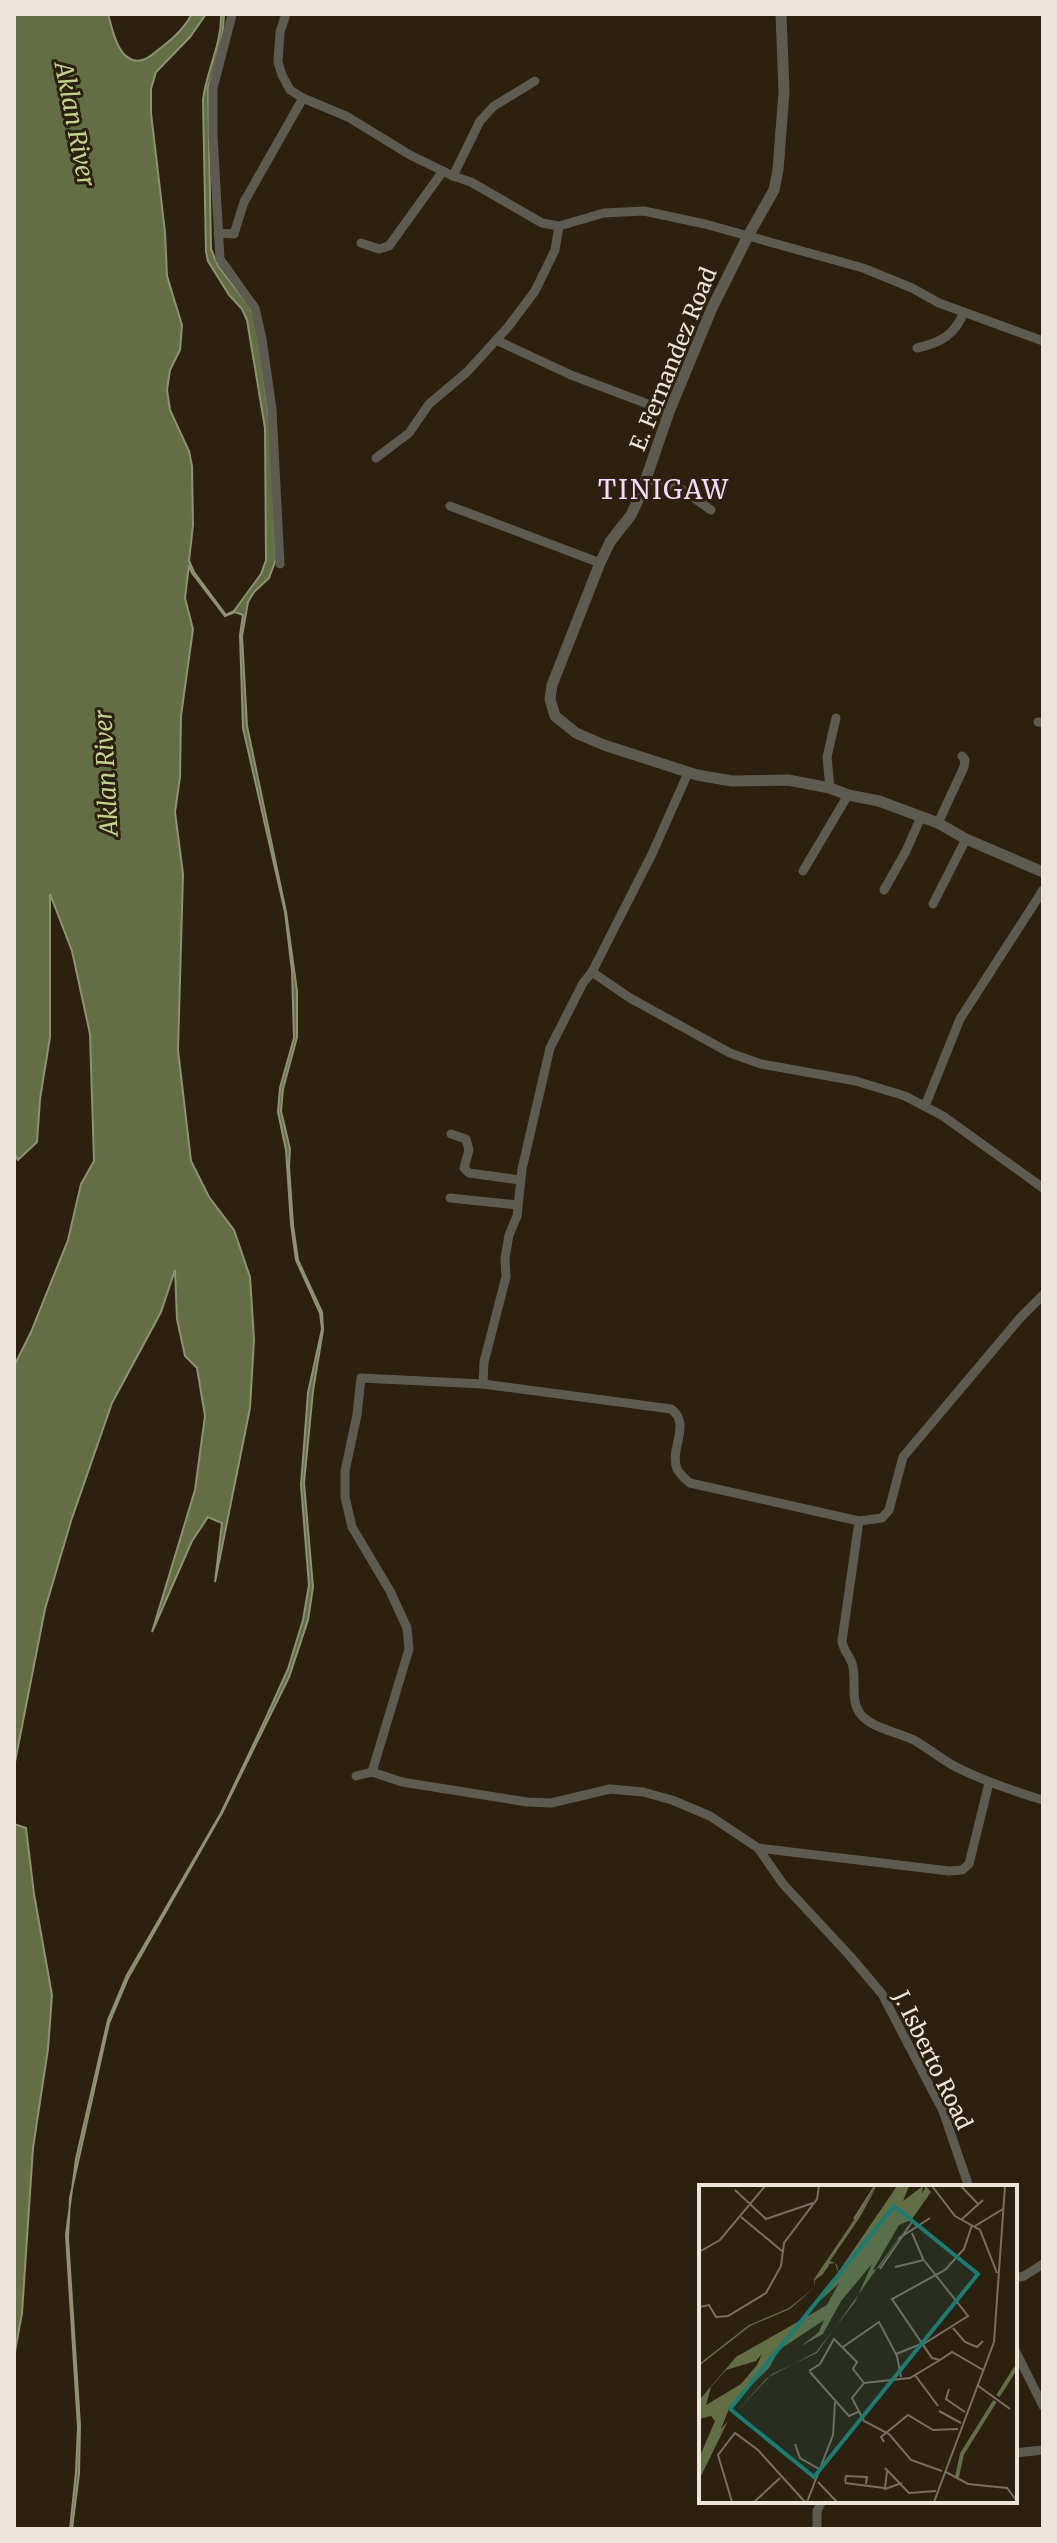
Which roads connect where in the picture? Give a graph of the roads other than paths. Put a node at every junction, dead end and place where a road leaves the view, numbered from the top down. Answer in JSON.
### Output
{"nodes":[{"id":1,"x":286,"y":14,"type":"edge"},
{"id":2,"x":781,"y":14,"type":"edge"},
{"id":3,"x":232,"y":15,"type":"edge"},
{"id":4,"x":535,"y":81,"type":"dead end"},
{"id":5,"x":303,"y":98,"type":"junction"},
{"id":6,"x":448,"y":174,"type":"junction"},
{"id":7,"x":559,"y":226,"type":"junction"},
{"id":8,"x":218,"y":233,"type":"junction"},
{"id":9,"x":748,"y":236,"type":"junction"},
{"id":10,"x":361,"y":243,"type":"dead end"},
{"id":11,"x":964,"y":312,"type":"junction"},
{"id":12,"x":496,"y":340,"type":"junction"},
{"id":13,"x":1043,"y":341,"type":"edge"},
{"id":14,"x":917,"y":348,"type":"dead end"},
{"id":15,"x":669,"y":412,"type":"junction"},
{"id":16,"x":376,"y":458,"type":"dead end"},
{"id":17,"x":646,"y":479,"type":"junction"},
{"id":18,"x":450,"y":506,"type":"dead end"},
{"id":19,"x":711,"y":510,"type":"dead end"},
{"id":20,"x":600,"y":563,"type":"junction"},
{"id":21,"x":280,"y":564,"type":"dead end"},
{"id":22,"x":836,"y":718,"type":"dead end"},
{"id":23,"x":962,"y":756,"type":"dead end"},
{"id":24,"x":688,"y":773,"type":"junction"},
{"id":25,"x":830,"y":788,"type":"junction"},
{"id":26,"x":848,"y":795,"type":"junction"},
{"id":27,"x":921,"y":817,"type":"junction"},
{"id":28,"x":938,"y":823,"type":"junction"},
{"id":29,"x":966,"y":839,"type":"junction"},
{"id":30,"x":803,"y":871,"type":"dead end"},
{"id":31,"x":1043,"y":872,"type":"edge"},
{"id":32,"x":884,"y":890,"type":"dead end"},
{"id":33,"x":1043,"y":890,"type":"edge"},
{"id":34,"x":933,"y":904,"type":"dead end"},
{"id":35,"x":592,"y":972,"type":"junction"},
{"id":36,"x":925,"y":1106,"type":"junction"},
{"id":37,"x":451,"y":1134,"type":"dead end"},
{"id":38,"x":520,"y":1180,"type":"junction"},
{"id":39,"x":1043,"y":1188,"type":"edge"},
{"id":40,"x":450,"y":1198,"type":"dead end"},
{"id":41,"x":517,"y":1205,"type":"junction"},
{"id":42,"x":1043,"y":1295,"type":"edge"},
{"id":43,"x":483,"y":1384,"type":"junction"},
{"id":44,"x":859,"y":1521,"type":"junction"},
{"id":45,"x":372,"y":1772,"type":"junction"},
{"id":46,"x":356,"y":1776,"type":"dead end"},
{"id":47,"x":989,"y":1783,"type":"junction"},
{"id":48,"x":1043,"y":1800,"type":"edge"},
{"id":49,"x":758,"y":1848,"type":"junction"},
{"id":50,"x":968,"y":2185,"type":"edge"},
{"id":51,"x":1043,"y":2264,"type":"edge"},
{"id":52,"x":1017,"y":2277,"type":"edge"},
{"id":53,"x":1017,"y":2354,"type":"edge"},
{"id":54,"x":1043,"y":2406,"type":"edge"},
{"id":55,"x":1043,"y":2450,"type":"edge"},
{"id":56,"x":1017,"y":2453,"type":"edge"},
{"id":57,"x":821,"y":2503,"type":"edge"},
{"id":58,"x":817,"y":2529,"type":"edge"}],
"edges":[{"from":1,"to":5,"type":"street"},
{"from":2,"to":9,"type":"street","name":"E. Fernandez Road"},
{"from":3,"to":8,"type":"street"},
{"from":4,"to":6,"type":"street"},
{"from":5,"to":6,"type":"street"},
{"from":5,"to":8,"type":"street"},
{"from":6,"to":7,"type":"street"},
{"from":6,"to":10,"type":"street"},
{"from":7,"to":9,"type":"street"},
{"from":7,"to":12,"type":"street"},
{"from":8,"to":21,"type":"street"},
{"from":9,"to":11,"type":"street"},
{"from":9,"to":15,"type":"street","name":"E. Fernandez Road"},
{"from":11,"to":13,"type":"street"},
{"from":11,"to":14,"type":"street"},
{"from":12,"to":15,"type":"street"},
{"from":12,"to":16,"type":"street"},
{"from":15,"to":17,"type":"street","name":"E. Fernandez Road"},
{"from":17,"to":19,"type":"street"},
{"from":17,"to":20,"type":"street","name":"E. Fernandez Road"},
{"from":18,"to":20,"type":"street"},
{"from":20,"to":24,"type":"street","name":"E. Fernandez Road"},
{"from":22,"to":25,"type":"street"},
{"from":23,"to":28,"type":"street"},
{"from":24,"to":25,"type":"street","name":"E. Fernandez Road"},
{"from":24,"to":35,"type":"street"},
{"from":25,"to":26,"type":"street","name":"E. Fernandez Road"},
{"from":26,"to":27,"type":"street","name":"E. Fernandez Road"},
{"from":26,"to":30,"type":"street"},
{"from":27,"to":28,"type":"street","name":"E. Fernandez Road"},
{"from":27,"to":32,"type":"street"},
{"from":28,"to":29,"type":"street","name":"E. Fernandez Road"},
{"from":29,"to":31,"type":"street","name":"E. Fernandez Road"},
{"from":29,"to":34,"type":"street"},
{"from":33,"to":36,"type":"street"},
{"from":35,"to":36,"type":"street"},
{"from":35,"to":38,"type":"street"},
{"from":36,"to":39,"type":"street"},
{"from":37,"to":38,"type":"street"},
{"from":38,"to":41,"type":"street"},
{"from":40,"to":41,"type":"street"},
{"from":41,"to":43,"type":"street"},
{"from":42,"to":44,"type":"street"},
{"from":43,"to":44,"type":"street"},
{"from":43,"to":45,"type":"street"},
{"from":44,"to":47,"type":"street"},
{"from":45,"to":46,"type":"street"},
{"from":45,"to":49,"type":"street"},
{"from":47,"to":48,"type":"street"},
{"from":47,"to":49,"type":"street"},
{"from":49,"to":50,"type":"street","name":"J. Isberto Road"},
{"from":51,"to":52,"type":"street"},
{"from":53,"to":54,"type":"street"},
{"from":55,"to":56,"type":"street"},
{"from":57,"to":58,"type":"street"}]}
